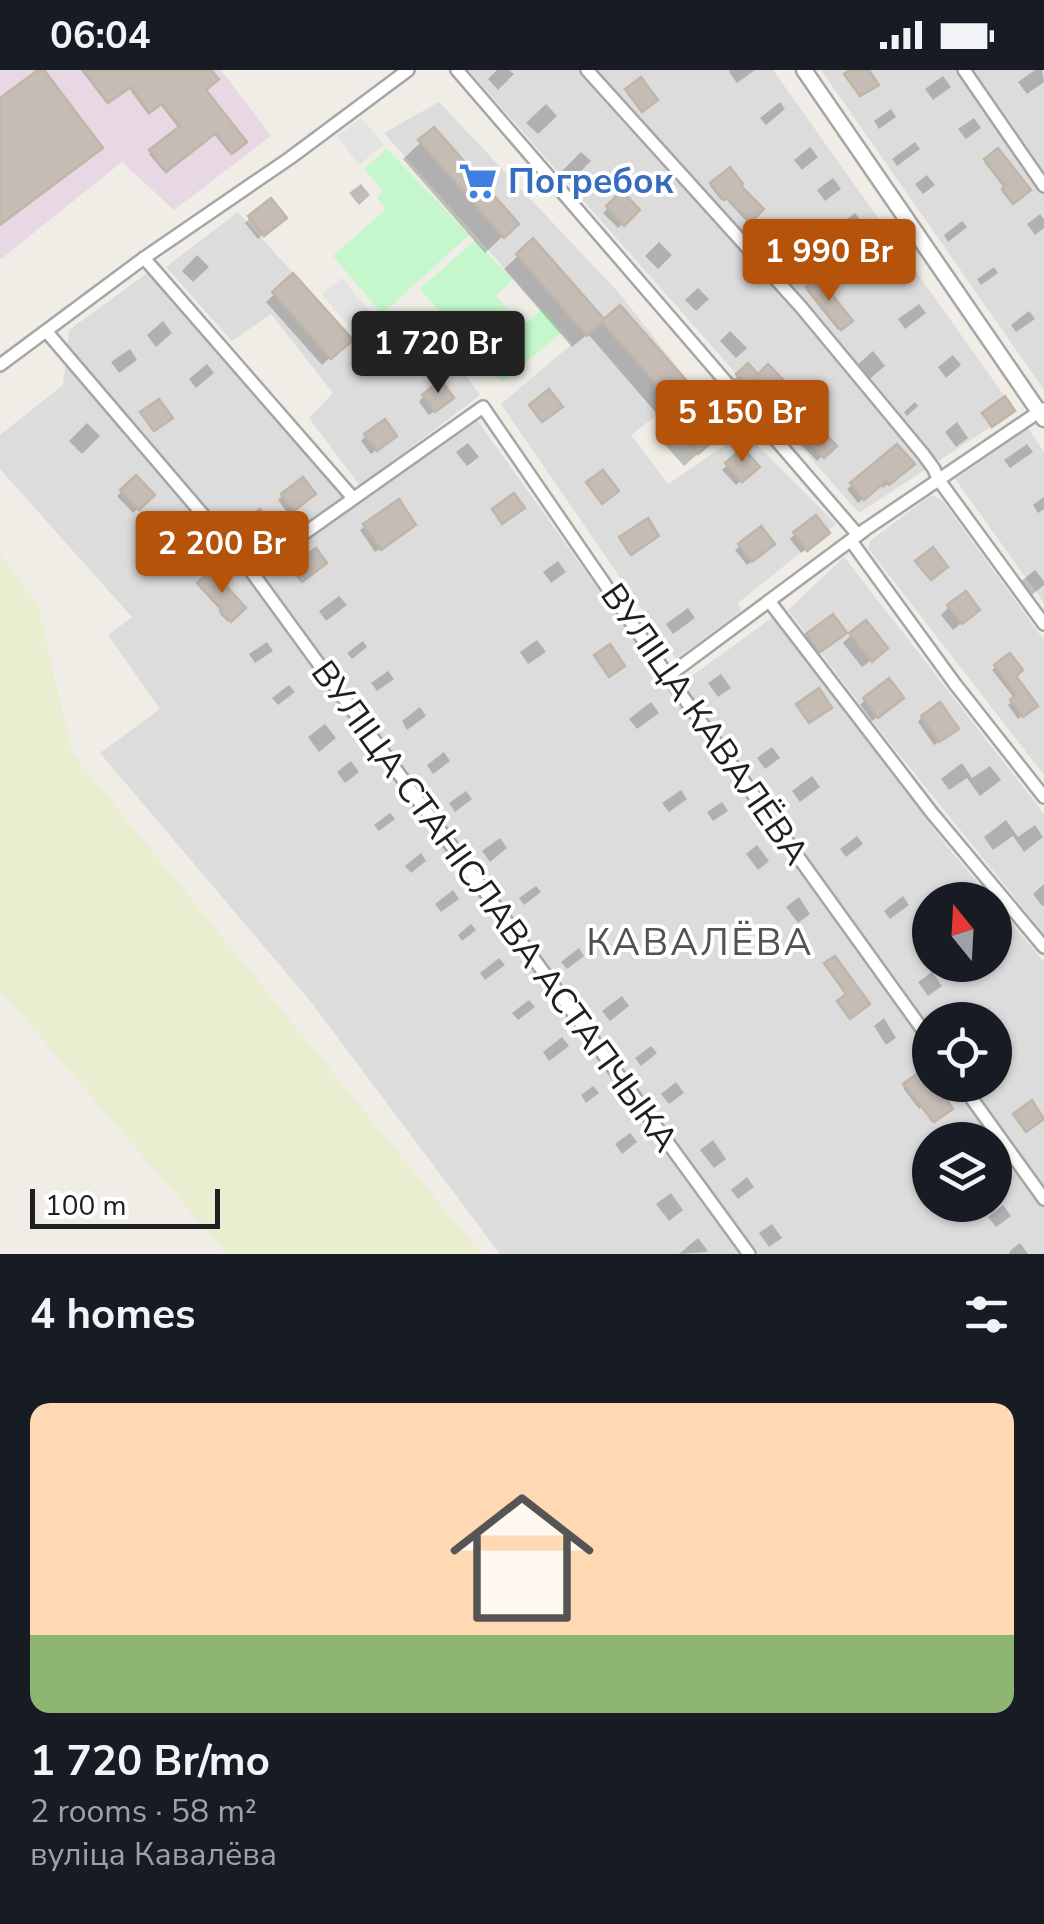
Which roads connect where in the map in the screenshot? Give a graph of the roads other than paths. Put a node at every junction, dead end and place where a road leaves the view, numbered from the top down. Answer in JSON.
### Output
{"nodes":[{"id":1,"x":408,"y":70,"type":"edge"},
{"id":2,"x":457,"y":70,"type":"edge"},
{"id":3,"x":587,"y":70,"type":"edge"},
{"id":4,"x":804,"y":70,"type":"edge"},
{"id":5,"x":964,"y":70,"type":"edge"},
{"id":6,"x":1044,"y":186,"type":"edge"},
{"id":7,"x":144,"y":258,"type":"junction"},
{"id":8,"x":46,"y":331,"type":"junction"},
{"id":9,"x":0,"y":366,"type":"edge"},
{"id":10,"x":1042,"y":413,"type":"edge"},
{"id":11,"x":938,"y":479,"type":"junction"},
{"id":12,"x":353,"y":498,"type":"junction"},
{"id":13,"x":855,"y":538,"type":"junction"},
{"id":14,"x":251,"y":570,"type":"junction"},
{"id":15,"x":769,"y":601,"type":"junction"},
{"id":16,"x":1044,"y":624,"type":"edge"},
{"id":17,"x":668,"y":676,"type":"junction"},
{"id":18,"x":1044,"y":797,"type":"edge"},
{"id":19,"x":1044,"y":947,"type":"edge"},
{"id":20,"x":912,"y":1015,"type":"edge"},
{"id":21,"x":974,"y":1102,"type":"edge"},
{"id":22,"x":1044,"y":1199,"type":"edge"},
{"id":23,"x":749,"y":1254,"type":"edge"}],
"edges":[{"from":1,"to":7,"type":"street"},
{"from":2,"to":13,"type":"street"},
{"from":3,"to":11,"type":"street"},
{"from":4,"to":10,"type":"street"},
{"from":5,"to":6,"type":"street"},
{"from":7,"to":8,"type":"street"},
{"from":7,"to":12,"type":"street"},
{"from":8,"to":9,"type":"street"},
{"from":8,"to":14,"type":"street","name":"ВУЛІЦА СТАНІСЛАВА АСТАПЧЫКА"},
{"from":10,"to":11,"type":"street"},
{"from":11,"to":13,"type":"street"},
{"from":11,"to":16,"type":"street"},
{"from":12,"to":14,"type":"street"},
{"from":12,"to":17,"type":"street","name":"ВУЛІЦА КАВАЛЁВА"},
{"from":13,"to":15,"type":"street"},
{"from":13,"to":18,"type":"street"},
{"from":14,"to":23,"type":"street","name":"ВУЛІЦА СТАНІСЛАВА АСТАПЧЫКА"},
{"from":15,"to":17,"type":"street"},
{"from":15,"to":19,"type":"street"},
{"from":17,"to":20,"type":"street","name":"ВУЛІЦА КАВАЛЁВА"},
{"from":21,"to":22,"type":"street"}]}
